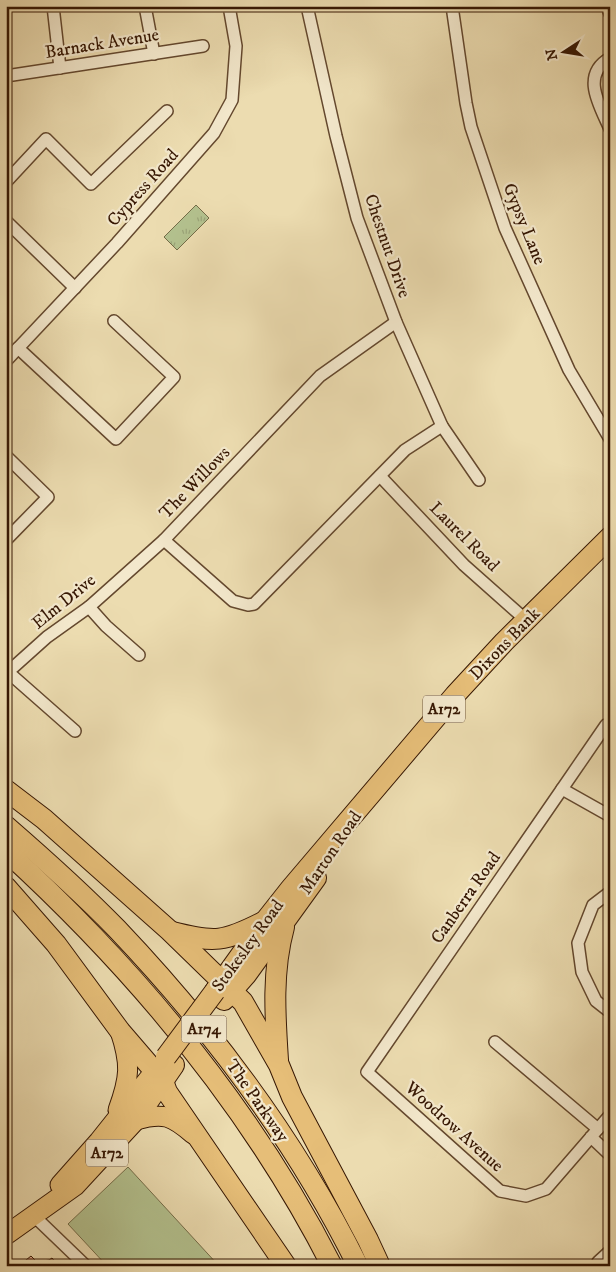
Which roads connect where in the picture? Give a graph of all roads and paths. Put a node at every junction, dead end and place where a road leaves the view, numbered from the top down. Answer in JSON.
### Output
{"nodes":[{"id":1,"x":53,"y":6,"type":"edge"},
{"id":2,"x":145,"y":6,"type":"edge"},
{"id":3,"x":229,"y":6,"type":"edge"},
{"id":4,"x":307,"y":6,"type":"edge"},
{"id":5,"x":452,"y":6,"type":"edge"},
{"id":6,"x":607,"y":6,"type":"edge"},
{"id":7,"x":610,"y":14,"type":"edge"},
{"id":8,"x":204,"y":46,"type":"dead end"},
{"id":9,"x":154,"y":54,"type":"junction"},
{"id":10,"x":610,"y":58,"type":"edge"},
{"id":11,"x":60,"y":68,"type":"junction"},
{"id":12,"x":6,"y":76,"type":"edge"},
{"id":13,"x":167,"y":111,"type":"dead end"},
{"id":14,"x":610,"y":129,"type":"edge"},
{"id":15,"x":6,"y":182,"type":"edge"},
{"id":16,"x":6,"y":221,"type":"edge"},
{"id":17,"x":75,"y":288,"type":"junction"},
{"id":18,"x":114,"y":321,"type":"dead end"},
{"id":19,"x":396,"y":322,"type":"junction"},
{"id":20,"x":18,"y":348,"type":"junction"},
{"id":21,"x":6,"y":361,"type":"edge"},
{"id":22,"x":442,"y":426,"type":"junction"},
{"id":23,"x":610,"y":439,"type":"edge"},
{"id":24,"x":6,"y":456,"type":"edge"},
{"id":25,"x":380,"y":476,"type":"junction"},
{"id":26,"x":479,"y":480,"type":"dead end"},
{"id":27,"x":610,"y":537,"type":"edge"},
{"id":28,"x":6,"y":540,"type":"edge"},
{"id":29,"x":164,"y":540,"type":"junction"},
{"id":30,"x":89,"y":606,"type":"junction"},
{"id":31,"x":526,"y":620,"type":"junction"},
{"id":32,"x":139,"y":655,"type":"dead end"},
{"id":33,"x":606,"y":725,"type":"dead end"},
{"id":34,"x":75,"y":731,"type":"dead end"},
{"id":35,"x":562,"y":789,"type":"junction"},
{"id":36,"x":6,"y":790,"type":"edge"},
{"id":37,"x":366,"y":801,"type":"joint"},
{"id":38,"x":610,"y":816,"type":"edge"},
{"id":39,"x":6,"y":826,"type":"edge"},
{"id":40,"x":6,"y":851,"type":"edge"},
{"id":41,"x":6,"y":887,"type":"edge"},
{"id":42,"x":297,"y":892,"type":"junction"},
{"id":43,"x":610,"y":892,"type":"edge"},
{"id":44,"x":287,"y":918,"type":"junction"},
{"id":45,"x":265,"y":921,"type":"junction"},
{"id":46,"x":170,"y":931,"type":"junction"},
{"id":47,"x":223,"y":991,"type":"junction"},
{"id":48,"x":610,"y":1012,"type":"edge"},
{"id":49,"x":120,"y":1030,"type":"junction"},
{"id":50,"x":495,"y":1042,"type":"dead end"},
{"id":51,"x":279,"y":1065,"type":"junction"},
{"id":52,"x":164,"y":1069,"type":"junction"},
{"id":53,"x":367,"y":1072,"type":"joint"},
{"id":54,"x":610,"y":1116,"type":"edge"},
{"id":55,"x":136,"y":1120,"type":"junction"},
{"id":56,"x":112,"y":1125,"type":"junction"},
{"id":57,"x":594,"y":1133,"type":"junction"},
{"id":58,"x":200,"y":1139,"type":"junction"},
{"id":59,"x":610,"y":1155,"type":"edge"},
{"id":60,"x":36,"y":1213,"type":"junction"},
{"id":61,"x":6,"y":1236,"type":"edge"},
{"id":62,"x":610,"y":1250,"type":"edge"},
{"id":63,"x":86,"y":1266,"type":"edge"},
{"id":64,"x":286,"y":1266,"type":"edge"},
{"id":65,"x":332,"y":1266,"type":"edge"},
{"id":66,"x":358,"y":1266,"type":"edge"},
{"id":67,"x":380,"y":1266,"type":"edge"},
{"id":68,"x":597,"y":1266,"type":"edge"}],
"edges":[{"from":1,"to":11,"type":"street"},
{"from":2,"to":9,"type":"street"},
{"from":3,"to":17,"type":"street","name":"Cypress Road"},
{"from":4,"to":19,"type":"street","name":"Chestnut Drive"},
{"from":5,"to":23,"type":"street","name":"Gypsy Lane"},
{"from":6,"to":7,"type":"street"},
{"from":8,"to":9,"type":"street","name":"Barnack Avenue"},
{"from":9,"to":11,"type":"street","name":"Barnack Avenue"},
{"from":10,"to":14,"type":"street"},
{"from":11,"to":12,"type":"street","name":"Barnack Avenue"},
{"from":13,"to":15,"type":"street"},
{"from":16,"to":17,"type":"street"},
{"from":17,"to":20,"type":"street","name":"Cypress Road"},
{"from":18,"to":20,"type":"street"},
{"from":19,"to":22,"type":"street","name":"Chestnut Drive"},
{"from":19,"to":29,"type":"street","name":"The Willows"},
{"from":20,"to":21,"type":"street","name":"Cypress Road"},
{"from":22,"to":25,"type":"street","name":"The Willows"},
{"from":22,"to":26,"type":"street","name":"Chestnut Drive"},
{"from":24,"to":28,"type":"street"},
{"from":25,"to":29,"type":"street","name":"The Willows"},
{"from":25,"to":31,"type":"street","name":"Laurel Road"},
{"from":27,"to":31,"type":"highway","name":"Dixons Bank","number":"A172"},
{"from":29,"to":30,"type":"street","name":"Elm Drive"},
{"from":30,"to":32,"type":"street"},
{"from":30,"to":34,"type":"street","name":"Elm Drive"},
{"from":31,"to":37,"type":"highway","name":"Dixons Bank","number":"A172"},
{"from":33,"to":35,"type":"street","name":"Canberra Road"},
{"from":35,"to":38,"type":"street"},
{"from":35,"to":53,"type":"street","name":"Canberra Road"},
{"from":36,"to":46,"type":"highway","number":"A172"},
{"from":37,"to":42,"type":"highway","name":"Marton Road","number":"A172"},
{"from":39,"to":66,"type":"highway","name":"The Parkway","number":"A174"},
{"from":40,"to":65,"type":"highway","name":"The Parkway","number":"A174"},
{"from":41,"to":49,"type":"highway"},
{"from":42,"to":44,"type":"highway","name":"Marton Road","number":"A172"},
{"from":42,"to":45,"type":"highway","name":"Stokesley Road","number":"A172"},
{"from":43,"to":48,"type":"street"},
{"from":44,"to":47,"type":"highway","name":"Marton Road","number":"A172"},
{"from":44,"to":51,"type":"highway","number":"A174"},
{"from":45,"to":46,"type":"highway","number":"A172"},
{"from":45,"to":47,"type":"highway","name":"Stokesley Road","number":"A172"},
{"from":46,"to":47,"type":"highway","number":"A172"},
{"from":47,"to":51,"type":"highway","number":"A174"},
{"from":47,"to":52,"type":"highway","name":"Stokesley Road","number":"A172"},
{"from":49,"to":52,"type":"highway"},
{"from":49,"to":56,"type":"main road"},
{"from":50,"to":57,"type":"street"},
{"from":51,"to":67,"type":"highway","number":"A174"},
{"from":52,"to":55,"type":"main road","name":"Stokesley Road","number":"A172"},
{"from":52,"to":56,"type":"main road","name":"Stokesley Road","number":"A172"},
{"from":52,"to":58,"type":"highway","number":"A172"},
{"from":53,"to":57,"type":"street","name":"Woodrow Avenue"},
{"from":54,"to":57,"type":"street","name":"Woodrow Avenue"},
{"from":55,"to":58,"type":"main road","number":"A172"},
{"from":55,"to":60,"type":"main road","name":"Stokesley Road","number":"A172"},
{"from":56,"to":60,"type":"main road","name":"Stokesley Road","number":"A172"},
{"from":57,"to":59,"type":"street"},
{"from":58,"to":64,"type":"highway","number":"A172"},
{"from":60,"to":61,"type":"main road","name":"Stokesley Road","number":"A172"},
{"from":60,"to":63,"type":"street"},
{"from":62,"to":68,"type":"street"}]}
